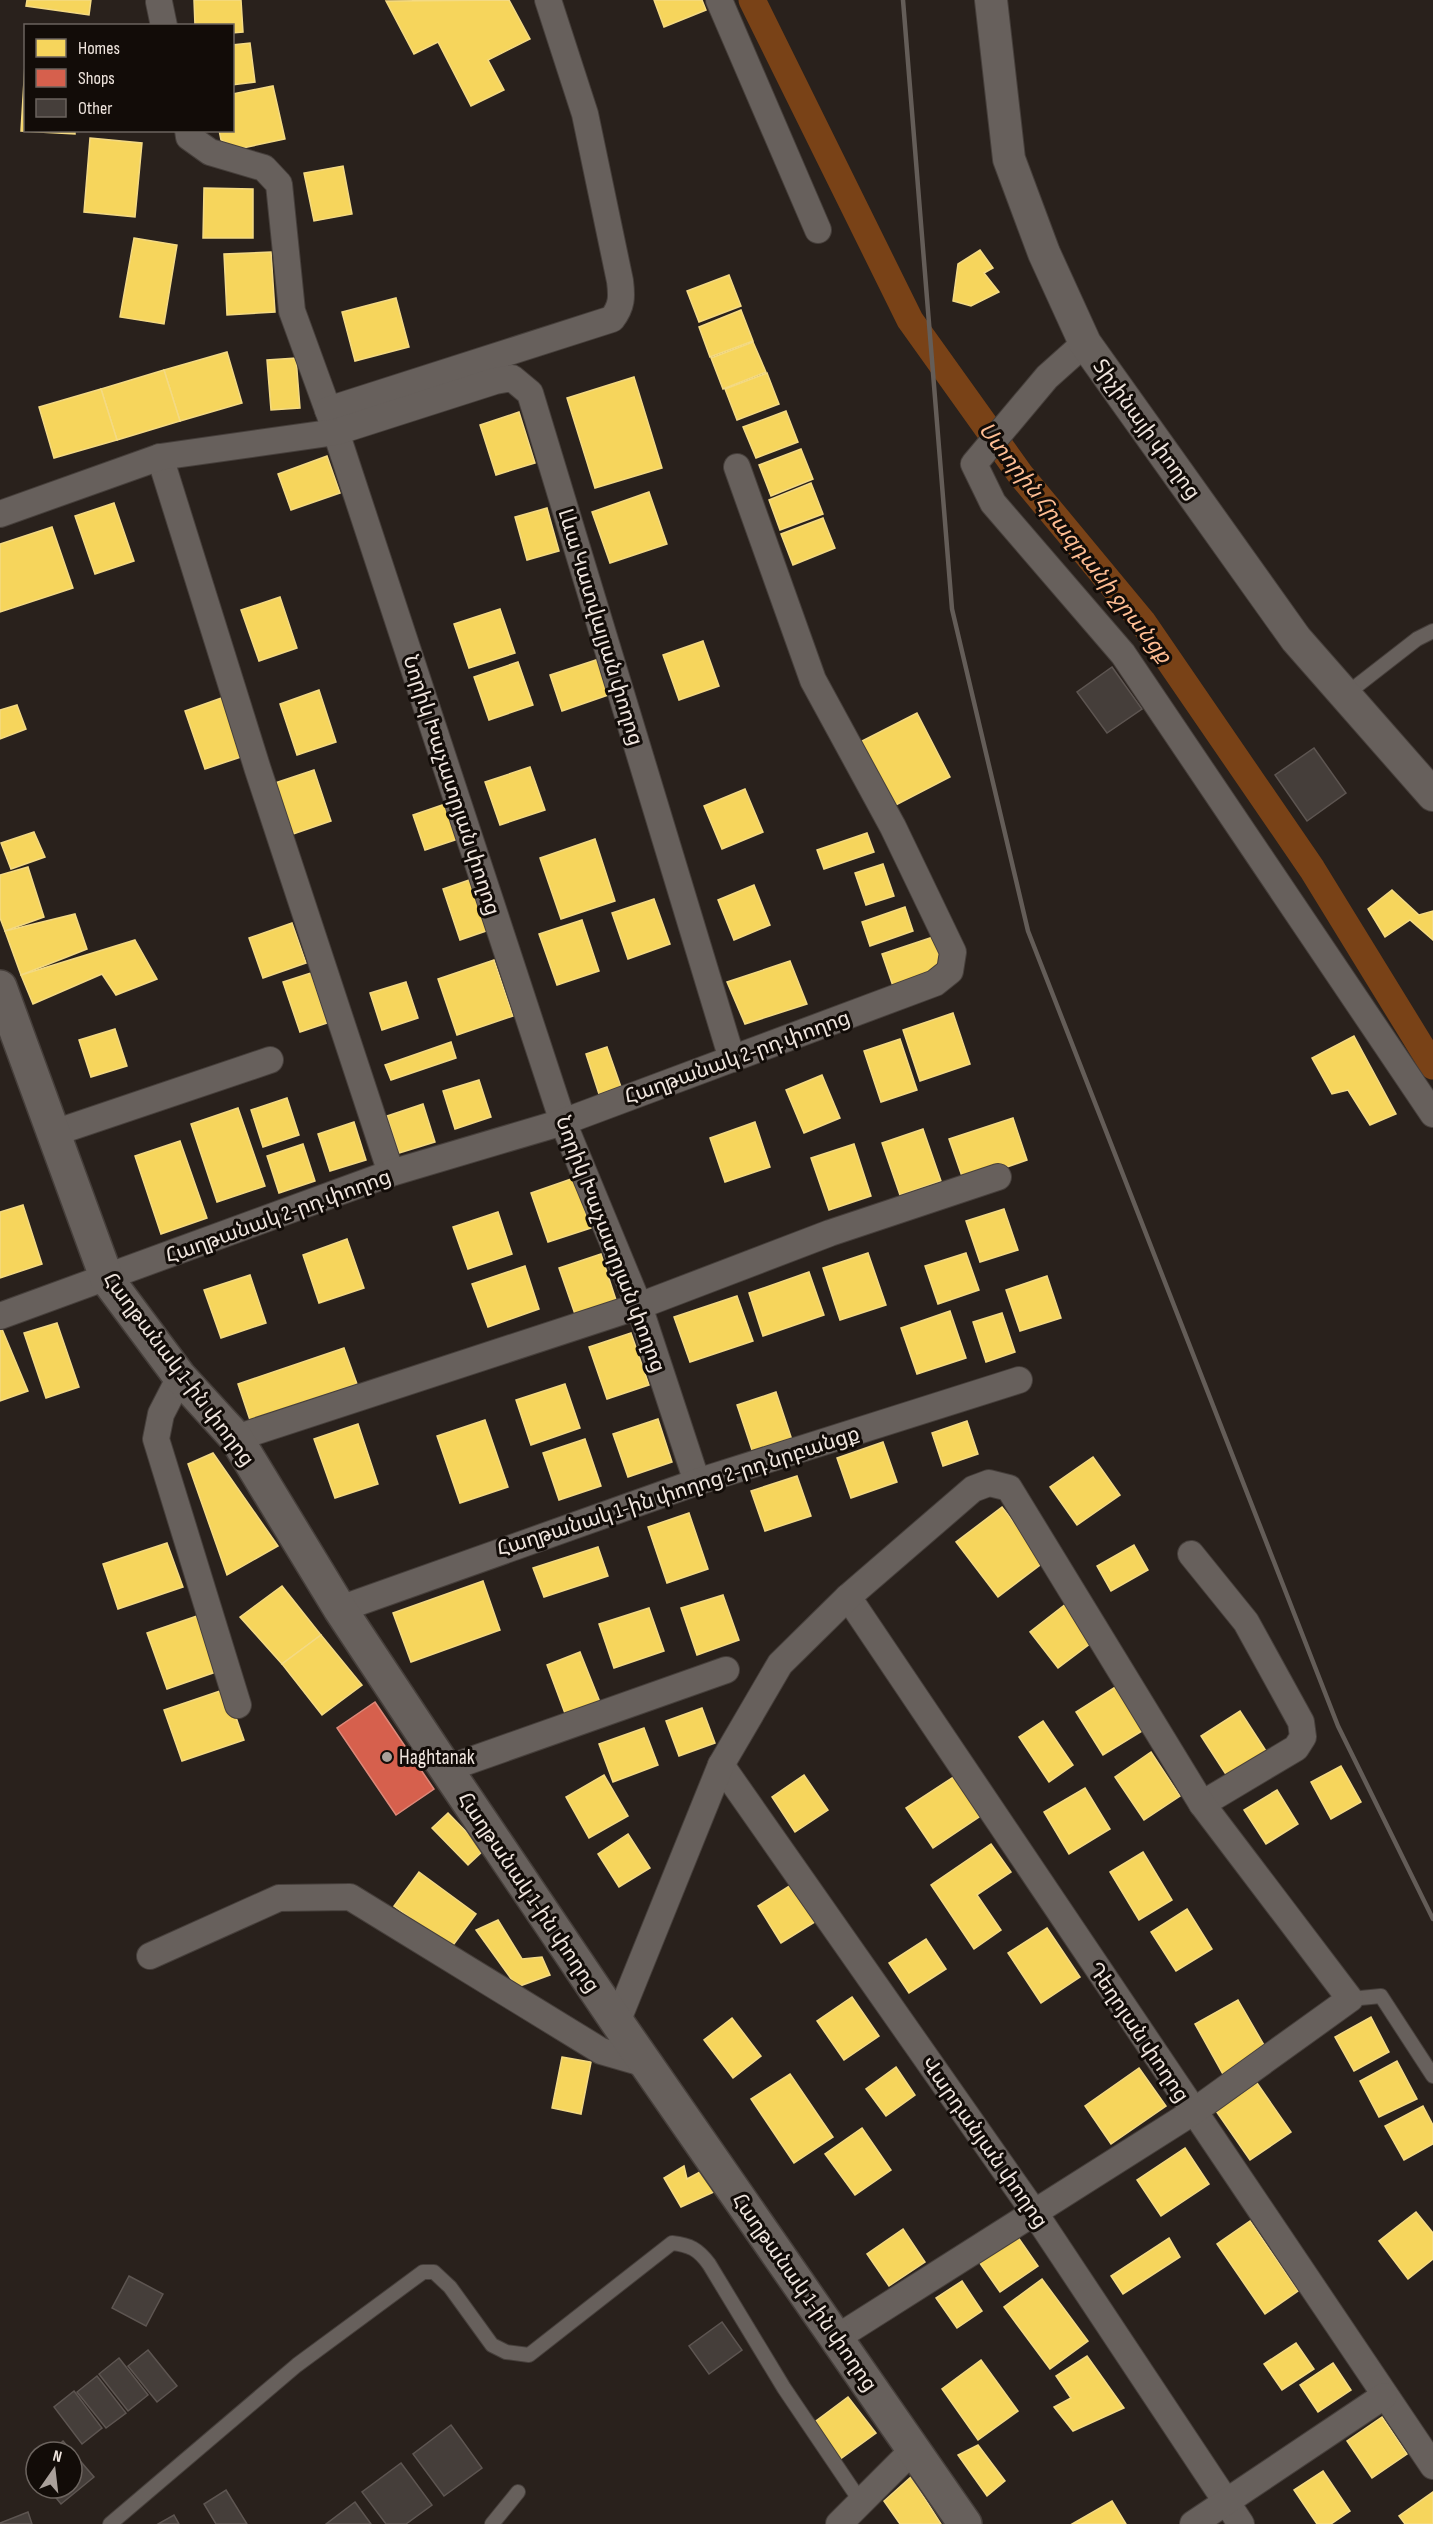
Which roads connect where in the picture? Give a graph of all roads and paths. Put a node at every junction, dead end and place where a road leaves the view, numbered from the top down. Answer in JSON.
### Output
{"nodes":[{"id":1,"x":548,"y":0,"type":"edge"},
{"id":2,"x":719,"y":0,"type":"edge"},
{"id":3,"x":991,"y":0,"type":"edge"},
{"id":4,"x":188,"y":132,"type":"edge"},
{"id":5,"x":818,"y":230,"type":"dead end"},
{"id":6,"x":1085,"y":343,"type":"junction"},
{"id":7,"x":332,"y":421,"type":"junction"},
{"id":8,"x":160,"y":457,"type":"junction"},
{"id":9,"x":737,"y":468,"type":"dead end"},
{"id":10,"x":0,"y":514,"type":"edge"},
{"id":11,"x":1433,"y":631,"type":"edge"},
{"id":12,"x":1345,"y":695,"type":"junction"},
{"id":13,"x":1433,"y":795,"type":"edge"},
{"id":14,"x":0,"y":987,"type":"edge"},
{"id":15,"x":732,"y":1059,"type":"junction"},
{"id":16,"x":270,"y":1060,"type":"dead end"},
{"id":17,"x":1433,"y":1114,"type":"edge"},
{"id":18,"x":563,"y":1122,"type":"junction"},
{"id":19,"x":54,"y":1133,"type":"junction"},
{"id":20,"x":391,"y":1173,"type":"junction"},
{"id":21,"x":998,"y":1178,"type":"dead end"},
{"id":22,"x":106,"y":1279,"type":"junction"},
{"id":23,"x":639,"y":1306,"type":"junction"},
{"id":24,"x":0,"y":1317,"type":"edge"},
{"id":25,"x":180,"y":1377,"type":"junction"},
{"id":26,"x":1019,"y":1380,"type":"dead end"},
{"id":27,"x":236,"y":1438,"type":"junction"},
{"id":28,"x":696,"y":1482,"type":"junction"},
{"id":29,"x":1191,"y":1554,"type":"dead end"},
{"id":30,"x":848,"y":1597,"type":"junction"},
{"id":31,"x":340,"y":1609,"type":"junction"},
{"id":32,"x":726,"y":1670,"type":"dead end"},
{"id":33,"x":238,"y":1705,"type":"dead end"},
{"id":34,"x":721,"y":1765,"type":"junction"},
{"id":35,"x":446,"y":1769,"type":"junction"},
{"id":36,"x":1202,"y":1804,"type":"junction"},
{"id":37,"x":150,"y":1956,"type":"dead end"},
{"id":38,"x":1350,"y":2000,"type":"junction"},
{"id":39,"x":617,"y":2022,"type":"junction"},
{"id":40,"x":646,"y":2064,"type":"junction"},
{"id":41,"x":1433,"y":2076,"type":"edge"},
{"id":42,"x":1193,"y":2112,"type":"junction"},
{"id":43,"x":1034,"y":2212,"type":"junction"},
{"id":44,"x":838,"y":2337,"type":"junction"},
{"id":45,"x":1384,"y":2396,"type":"junction"},
{"id":46,"x":914,"y":2449,"type":"junction"},
{"id":47,"x":1433,"y":2466,"type":"edge"},
{"id":48,"x":518,"y":2492,"type":"dead end"},
{"id":49,"x":861,"y":2502,"type":"junction"},
{"id":50,"x":1227,"y":2503,"type":"junction"},
{"id":51,"x":110,"y":2524,"type":"edge"},
{"id":52,"x":492,"y":2524,"type":"edge"},
{"id":53,"x":839,"y":2524,"type":"edge"},
{"id":54,"x":965,"y":2524,"type":"edge"},
{"id":55,"x":1192,"y":2524,"type":"edge"},
{"id":56,"x":1241,"y":2524,"type":"edge"}],
"edges":[{"from":1,"to":7,"type":"street"},
{"from":2,"to":5,"type":"street"},
{"from":3,"to":6,"type":"street","name":"Տիչինայի փողոց"},
{"from":4,"to":7,"type":"street","name":"Նորիկ Խաչատրյան փողոց"},
{"from":6,"to":12,"type":"street","name":"Տիչինայի փողոց"},
{"from":6,"to":17,"type":"street"},
{"from":7,"to":8,"type":"street"},
{"from":7,"to":15,"type":"street","name":"Լևա Կատվալյան փողոց"},
{"from":7,"to":18,"type":"street","name":"Նորիկ Խաչատրյան փողոց"},
{"from":8,"to":10,"type":"street"},
{"from":8,"to":20,"type":"street"},
{"from":9,"to":15,"type":"street","name":"Հաղթանակ 2-րդ փողոց"},
{"from":11,"to":12,"type":"lane"},
{"from":12,"to":13,"type":"street","name":"Տիչինայի փողոց"},
{"from":14,"to":19,"type":"main road","name":"Հաղթանակ 1-ին փողոց"},
{"from":15,"to":18,"type":"street","name":"Հաղթանակ 2-րդ փողոց"},
{"from":16,"to":19,"type":"street"},
{"from":18,"to":20,"type":"street","name":"Հաղթանակ 2-րդ փողոց"},
{"from":18,"to":23,"type":"street","name":"Նորիկ Խաչատրյան փողոց"},
{"from":19,"to":22,"type":"main road","name":"Հաղթանակ 1-ին փողոց"},
{"from":20,"to":22,"type":"street","name":"Հաղթանակ 2-րդ փողոց"},
{"from":21,"to":23,"type":"street"},
{"from":22,"to":24,"type":"street","name":"Հաղթանակ 2-րդ փողոց"},
{"from":22,"to":25,"type":"main road","name":"Հաղթանակ 1-ին փողոց"},
{"from":23,"to":27,"type":"street"},
{"from":23,"to":28,"type":"street","name":"Նորիկ Խաչատրյան փողոց"},
{"from":25,"to":27,"type":"main road","name":"Հաղթանակ 1-ին փողոց"},
{"from":25,"to":33,"type":"street"},
{"from":26,"to":28,"type":"street","name":"Հաղթանակ 1-ին փողոց 2-րդ նրբանցք"},
{"from":27,"to":31,"type":"main road","name":"Հաղթանակ 1-ին փողոց"},
{"from":28,"to":31,"type":"street","name":"Հաղթանակ 1-ին փողոց 2-րդ նրբանցք"},
{"from":29,"to":36,"type":"street"},
{"from":30,"to":34,"type":"street"},
{"from":30,"to":36,"type":"street"},
{"from":30,"to":42,"type":"street","name":"Դեղոյան փողոց"},
{"from":31,"to":35,"type":"main road","name":"Հաղթանակ 1-ին փողոց"},
{"from":32,"to":35,"type":"street"},
{"from":34,"to":39,"type":"street"},
{"from":34,"to":43,"type":"street","name":"Վարդանյան փողոց"},
{"from":35,"to":39,"type":"main road","name":"Հաղթանակ 1-ին փողոց"},
{"from":36,"to":38,"type":"street"},
{"from":37,"to":40,"type":"street"},
{"from":38,"to":41,"type":"lane"},
{"from":38,"to":42,"type":"street"},
{"from":39,"to":40,"type":"main road","name":"Հաղթանակ 1-ին փողոց"},
{"from":40,"to":44,"type":"main road","name":"Հաղթանակ 1-ին փողոց"},
{"from":42,"to":43,"type":"street"},
{"from":42,"to":45,"type":"street","name":"Դեղոյան փողոց"},
{"from":43,"to":44,"type":"street"},
{"from":43,"to":50,"type":"street","name":"Վարդանյան փողոց"},
{"from":44,"to":46,"type":"main road","name":"Հաղթանակ 1-ին փողոց"},
{"from":45,"to":47,"type":"street","name":"Դեղոյան փողոց"},
{"from":45,"to":50,"type":"street"},
{"from":46,"to":49,"type":"street"},
{"from":46,"to":54,"type":"main road","name":"Հաղթանակ 1-ին փողոց"},
{"from":48,"to":52,"type":"lane"},
{"from":49,"to":51,"type":"lane"},
{"from":49,"to":53,"type":"street"},
{"from":50,"to":55,"type":"street"},
{"from":50,"to":56,"type":"street","name":"Վարդանյան փողոց"}]}
